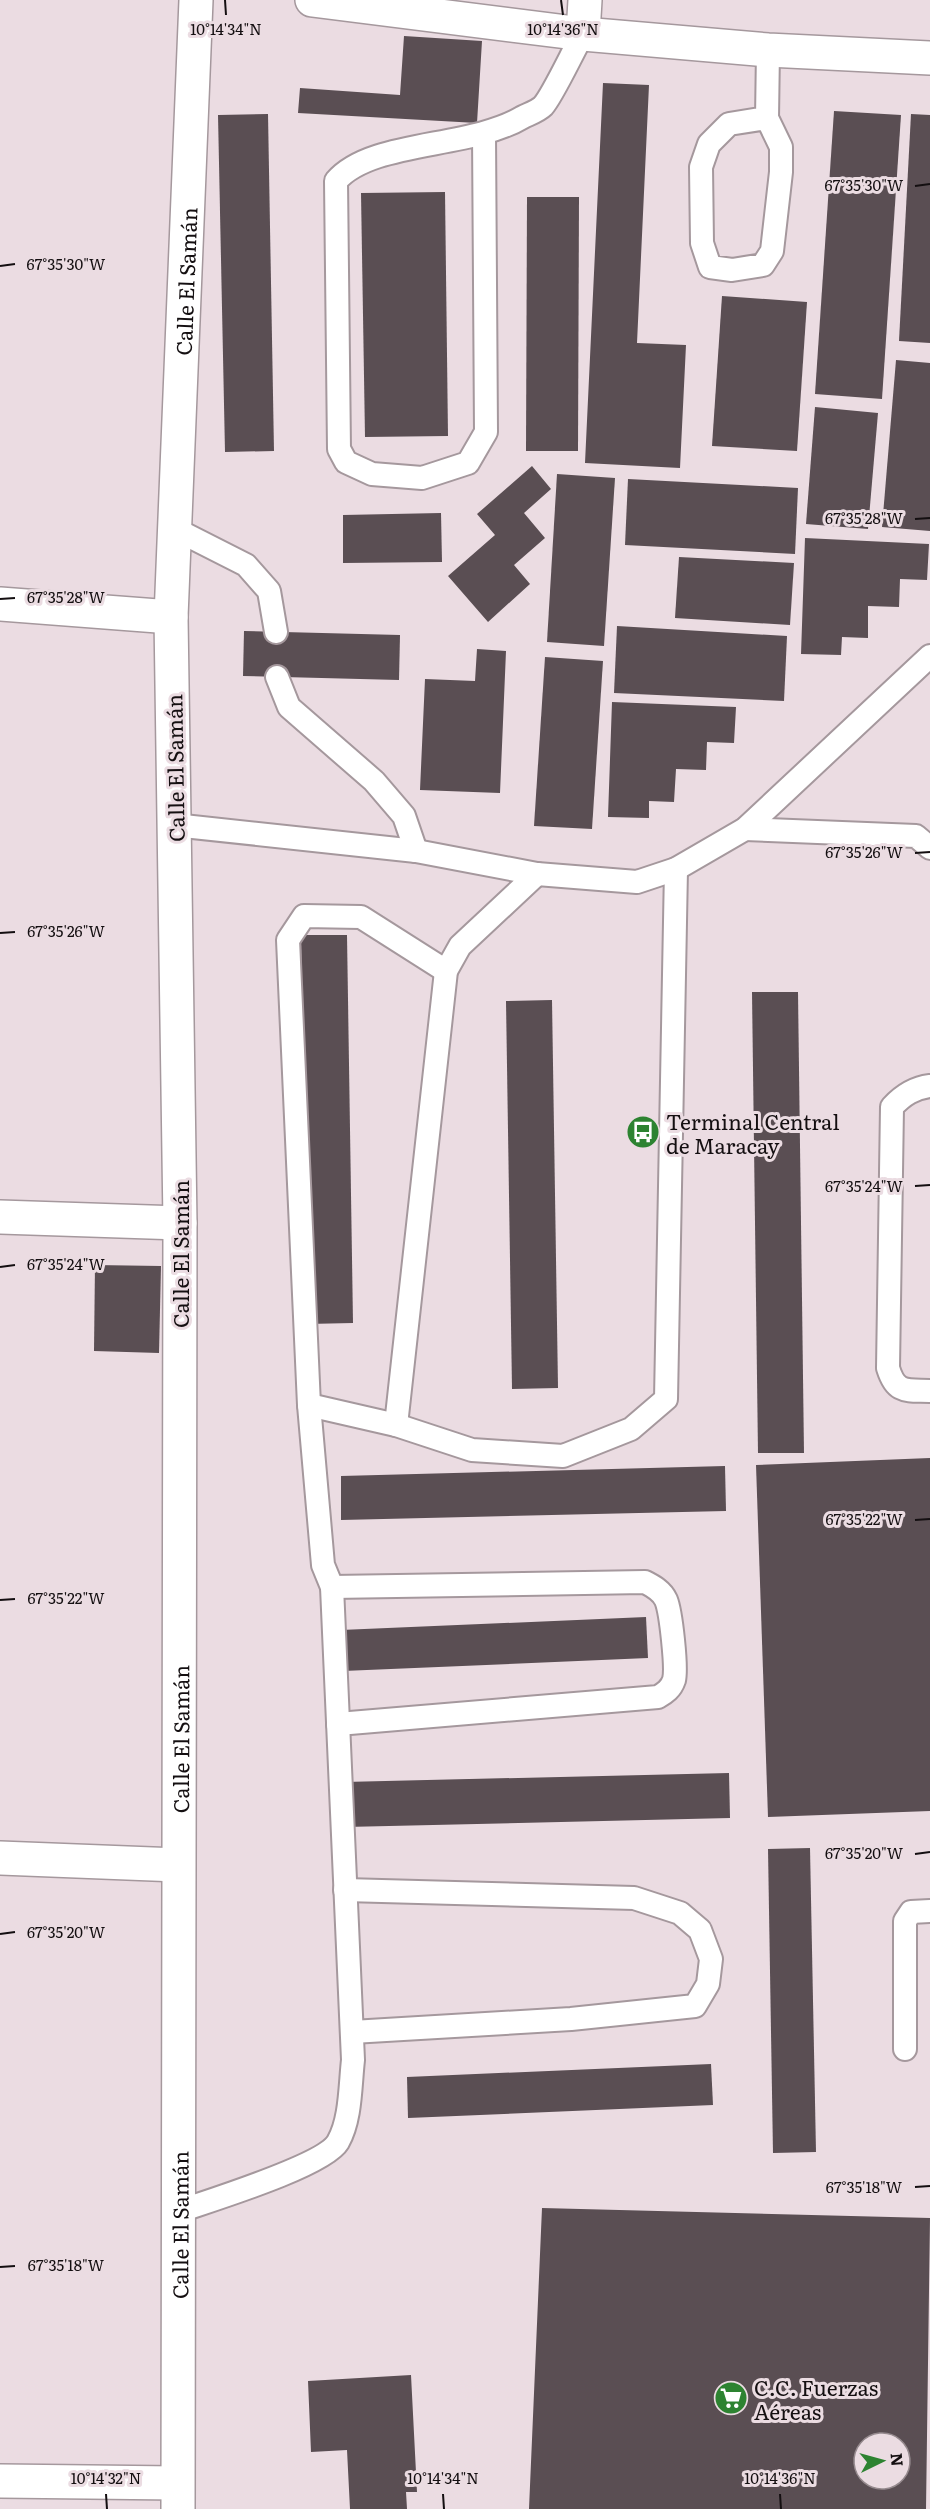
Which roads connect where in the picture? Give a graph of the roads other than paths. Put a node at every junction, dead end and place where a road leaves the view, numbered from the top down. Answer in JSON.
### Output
{"nodes":[{"id":1,"x":196,"y":0,"type":"edge"},
{"id":2,"x":312,"y":0,"type":"edge"},
{"id":3,"x":585,"y":0,"type":"edge"},
{"id":4,"x":583,"y":34,"type":"junction"},
{"id":5,"x":768,"y":50,"type":"junction"},
{"id":6,"x":930,"y":58,"type":"edge"},
{"id":7,"x":767,"y":118,"type":"junction"},
{"id":8,"x":484,"y":134,"type":"junction"},
{"id":9,"x":175,"y":529,"type":"junction"},
{"id":10,"x":0,"y":604,"type":"edge"},
{"id":11,"x":171,"y":617,"type":"junction"},
{"id":12,"x":276,"y":632,"type":"dead end"},
{"id":13,"x":930,"y":656,"type":"edge"},
{"id":14,"x":277,"y":677,"type":"dead end"},
{"id":15,"x":174,"y":825,"type":"junction"},
{"id":16,"x":745,"y":829,"type":"junction"},
{"id":17,"x":930,"y":848,"type":"edge"},
{"id":18,"x":416,"y":851,"type":"junction"},
{"id":19,"x":676,"y":869,"type":"junction"},
{"id":20,"x":537,"y":874,"type":"junction"},
{"id":21,"x":446,"y":970,"type":"junction"},
{"id":22,"x":930,"y":1086,"type":"edge"},
{"id":23,"x":0,"y":1217,"type":"edge"},
{"id":24,"x":180,"y":1223,"type":"junction"},
{"id":25,"x":930,"y":1391,"type":"edge"},
{"id":26,"x":309,"y":1405,"type":"junction"},
{"id":27,"x":396,"y":1425,"type":"junction"},
{"id":28,"x":332,"y":1587,"type":"junction"},
{"id":29,"x":338,"y":1724,"type":"junction"},
{"id":30,"x":0,"y":1858,"type":"edge"},
{"id":31,"x":178,"y":1865,"type":"junction"},
{"id":32,"x":345,"y":1890,"type":"junction"},
{"id":33,"x":930,"y":1911,"type":"edge"},
{"id":34,"x":352,"y":2032,"type":"junction"},
{"id":35,"x":905,"y":2049,"type":"dead end"},
{"id":36,"x":177,"y":2212,"type":"junction"},
{"id":37,"x":0,"y":2481,"type":"edge"},
{"id":38,"x":178,"y":2496,"type":"edge"}],
"edges":[{"from":1,"to":9,"type":"street","name":"Calle El Samán"},
{"from":2,"to":4,"type":"street"},
{"from":3,"to":4,"type":"street"},
{"from":4,"to":5,"type":"street"},
{"from":4,"to":8,"type":"lane"},
{"from":5,"to":6,"type":"street"},
{"from":5,"to":7,"type":"lane"},
{"from":7,"to":7,"type":"lane"},
{"from":8,"to":8,"type":"lane"},
{"from":9,"to":11,"type":"street","name":"Calle El Samán"},
{"from":9,"to":12,"type":"lane"},
{"from":10,"to":11,"type":"street"},
{"from":11,"to":15,"type":"street","name":"Calle El Samán"},
{"from":13,"to":16,"type":"lane"},
{"from":14,"to":18,"type":"lane"},
{"from":15,"to":18,"type":"lane"},
{"from":15,"to":24,"type":"street","name":"Calle El Samán"},
{"from":16,"to":17,"type":"lane"},
{"from":16,"to":19,"type":"lane"},
{"from":18,"to":20,"type":"lane"},
{"from":19,"to":20,"type":"lane"},
{"from":19,"to":27,"type":"lane"},
{"from":20,"to":21,"type":"lane"},
{"from":21,"to":26,"type":"lane"},
{"from":21,"to":27,"type":"lane"},
{"from":22,"to":25,"type":"lane"},
{"from":23,"to":24,"type":"street"},
{"from":24,"to":31,"type":"street","name":"Calle El Samán"},
{"from":26,"to":27,"type":"lane"},
{"from":26,"to":28,"type":"lane"},
{"from":28,"to":29,"type":"lane"},
{"from":28,"to":29,"type":"lane"},
{"from":29,"to":32,"type":"lane"},
{"from":30,"to":31,"type":"street"},
{"from":31,"to":36,"type":"street","name":"Calle El Samán"},
{"from":32,"to":34,"type":"lane"},
{"from":32,"to":34,"type":"lane"},
{"from":33,"to":35,"type":"lane"},
{"from":34,"to":36,"type":"lane"},
{"from":36,"to":38,"type":"street","name":"Calle El Samán"},
{"from":37,"to":38,"type":"street"}]}
